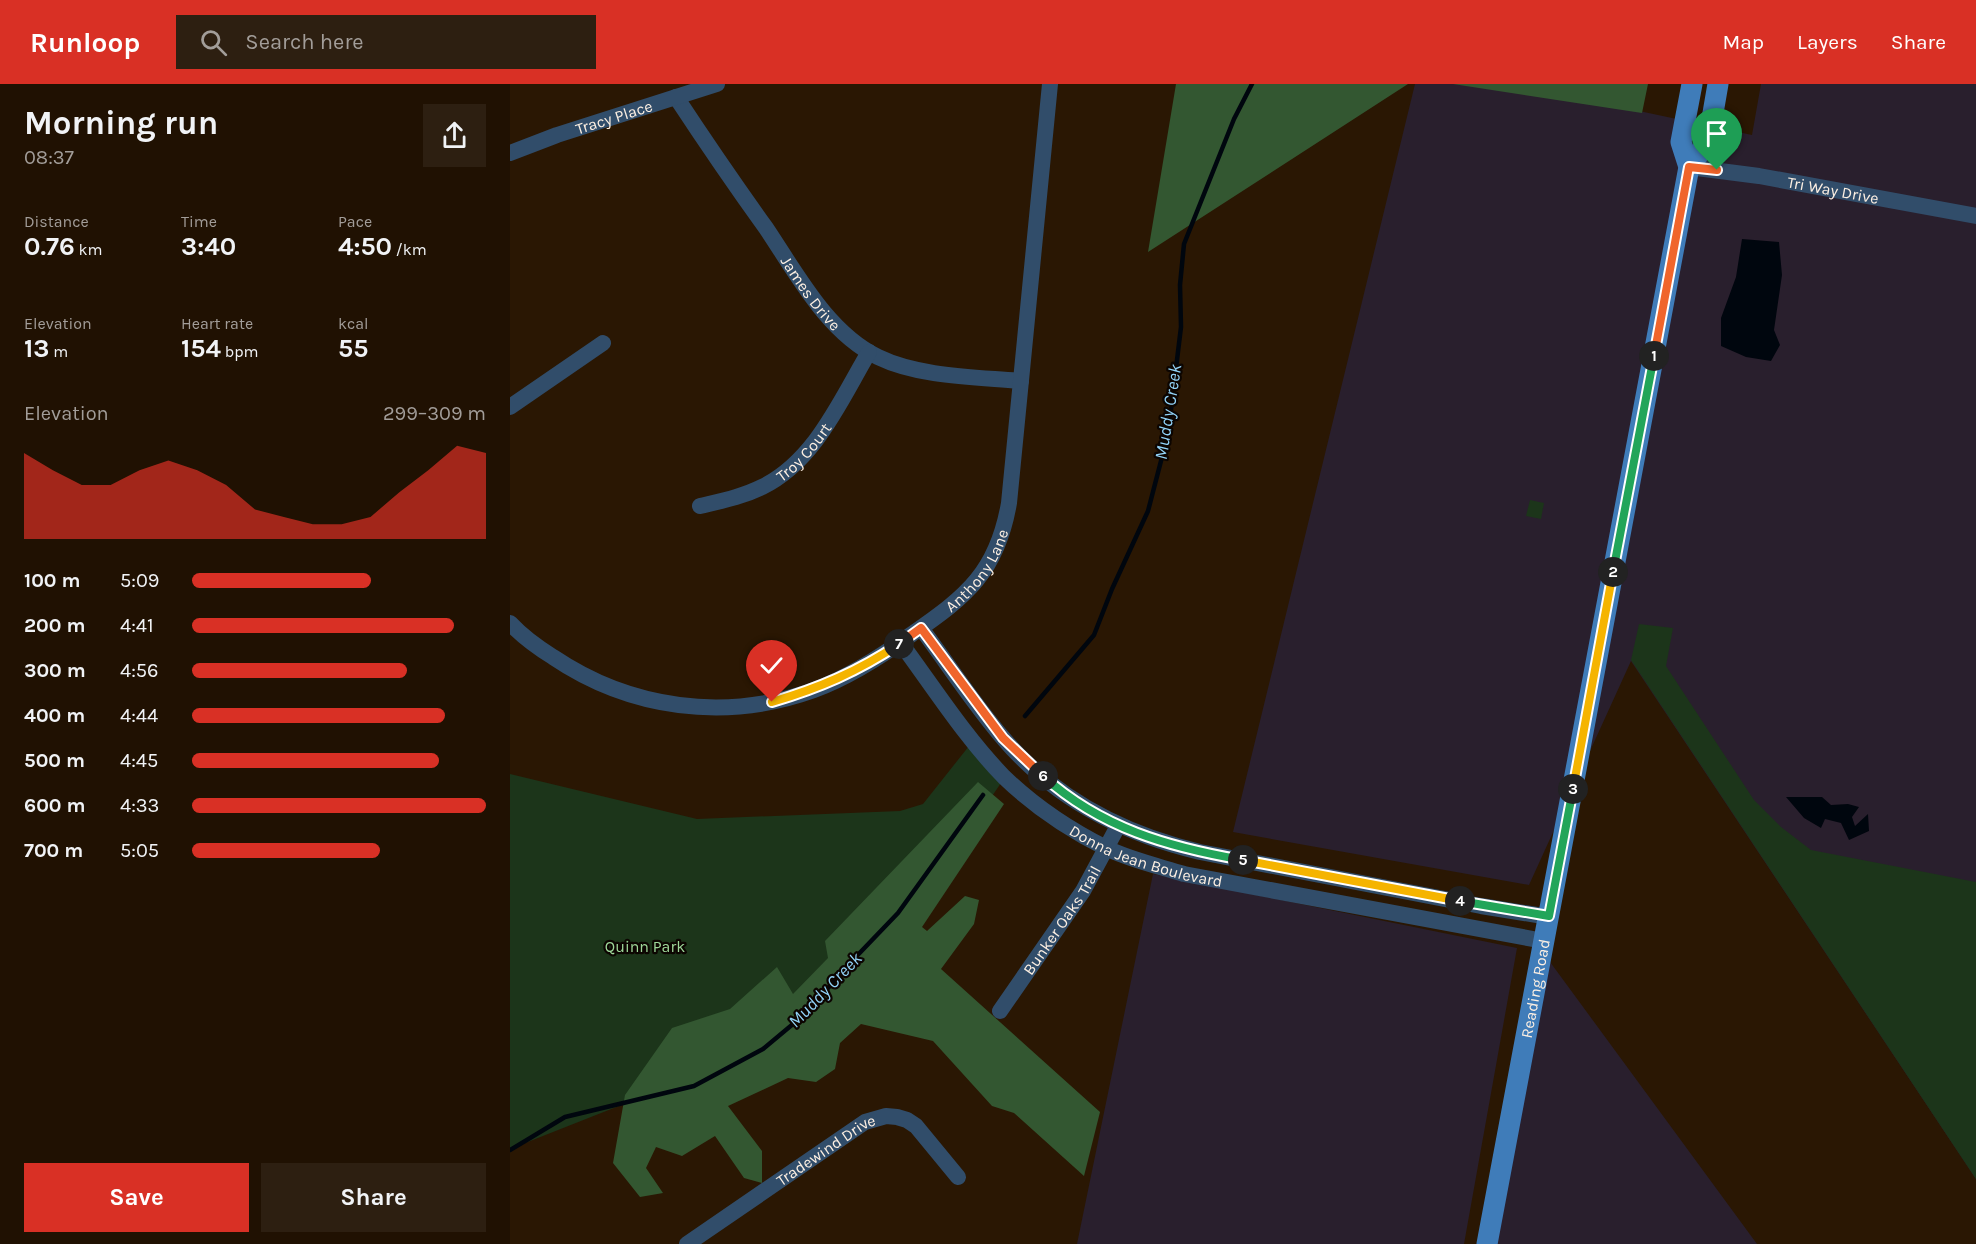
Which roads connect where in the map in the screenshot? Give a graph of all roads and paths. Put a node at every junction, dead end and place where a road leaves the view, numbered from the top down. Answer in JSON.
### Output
{"nodes":[{"id":1,"x":717,"y":84,"type":"edge"},
{"id":2,"x":1050,"y":84,"type":"edge"},
{"id":3,"x":1692,"y":84,"type":"edge"},
{"id":4,"x":1718,"y":84,"type":"edge"},
{"id":5,"x":676,"y":97,"type":"junction"},
{"id":6,"x":510,"y":153,"type":"edge"},
{"id":7,"x":1689,"y":167,"type":"junction"},
{"id":8,"x":1976,"y":216,"type":"edge"},
{"id":9,"x":603,"y":344,"type":"dead end"},
{"id":10,"x":869,"y":352,"type":"junction"},
{"id":11,"x":1021,"y":381,"type":"junction"},
{"id":12,"x":510,"y":406,"type":"edge"},
{"id":13,"x":700,"y":506,"type":"dead end"},
{"id":14,"x":512,"y":627,"type":"edge"},
{"id":15,"x":921,"y":628,"type":"junction"},
{"id":16,"x":900,"y":642,"type":"junction"},
{"id":17,"x":1118,"y":826,"type":"junction"},
{"id":18,"x":1106,"y":848,"type":"junction"},
{"id":19,"x":1549,"y":916,"type":"junction"},
{"id":20,"x":1544,"y":942,"type":"junction"},
{"id":21,"x":1000,"y":1011,"type":"dead end"},
{"id":22,"x":958,"y":1177,"type":"dead end"},
{"id":23,"x":687,"y":1244,"type":"edge"},
{"id":24,"x":1487,"y":1244,"type":"edge"}],
"edges":[{"from":1,"to":5,"type":"street","name":"Tracy Place"},
{"from":2,"to":11,"type":"street","name":"Anthony Lane"},
{"from":3,"to":7,"type":"main road","name":"Reading Road"},
{"from":4,"to":7,"type":"main road","name":"Reading Road"},
{"from":5,"to":6,"type":"street","name":"Tracy Place"},
{"from":5,"to":10,"type":"street","name":"James Drive"},
{"from":7,"to":8,"type":"street","name":"Tri Way Drive"},
{"from":7,"to":19,"type":"main road","name":"Reading Road"},
{"from":9,"to":12,"type":"street"},
{"from":10,"to":11,"type":"street","name":"James Drive"},
{"from":10,"to":13,"type":"street","name":"Troy Court"},
{"from":11,"to":15,"type":"street","name":"Anthony Lane"},
{"from":14,"to":16,"type":"street","name":"Anthony Lane"},
{"from":15,"to":16,"type":"street","name":"Anthony Lane"},
{"from":15,"to":17,"type":"street","name":"Donna Jean Boulevard"},
{"from":16,"to":18,"type":"street","name":"Donna Jean Boulevard"},
{"from":17,"to":18,"type":"street","name":"Bunker Oaks Trail"},
{"from":17,"to":19,"type":"street","name":"Donna Jean Boulevard"},
{"from":18,"to":20,"type":"street","name":"Donna Jean Boulevard"},
{"from":18,"to":21,"type":"street","name":"Bunker Oaks Trail"},
{"from":19,"to":20,"type":"main road","name":"Reading Road"},
{"from":20,"to":24,"type":"main road","name":"Reading Road"},
{"from":22,"to":23,"type":"street","name":"Tradewind Drive"}]}
